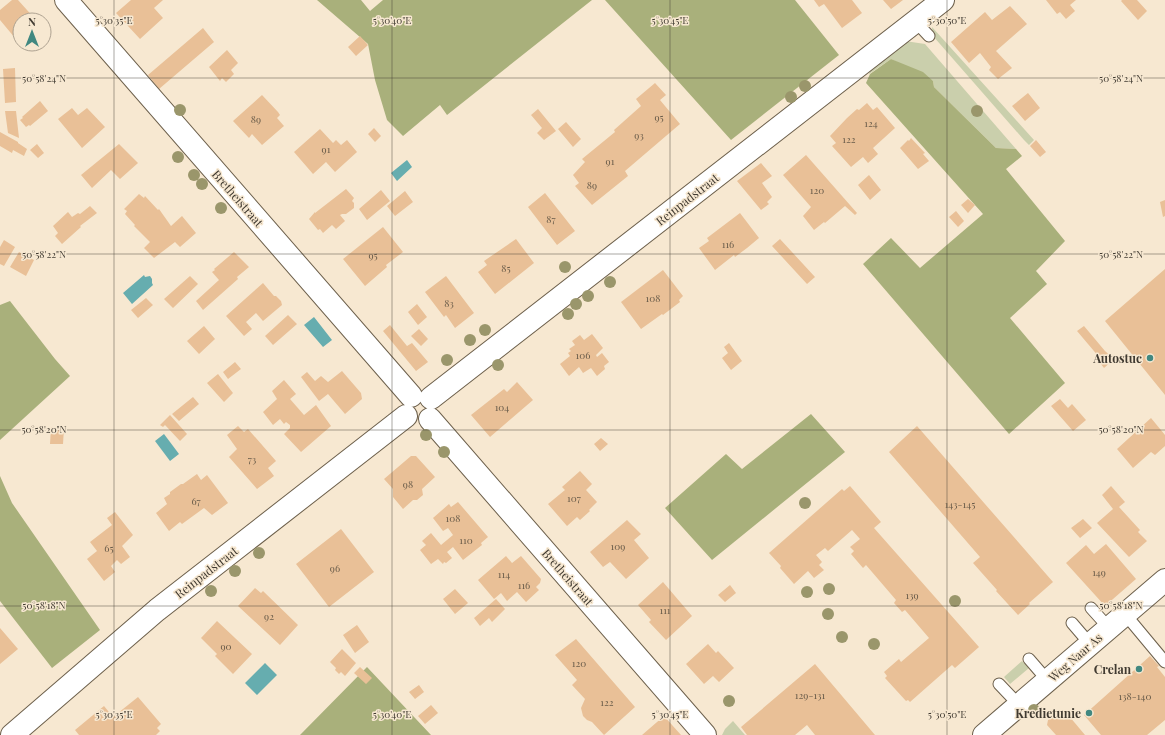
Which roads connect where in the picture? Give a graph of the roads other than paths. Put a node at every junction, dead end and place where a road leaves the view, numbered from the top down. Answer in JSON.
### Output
{"nodes":[{"id":1,"x":66,"y":0,"type":"edge"},
{"id":2,"x":943,"y":0,"type":"edge"},
{"id":3,"x":419,"y":407,"type":"junction"},
{"id":4,"x":1165,"y":580,"type":"edge"},
{"id":5,"x":1091,"y":608,"type":"dead end"},
{"id":6,"x":1117,"y":621,"type":"junction"},
{"id":7,"x":1072,"y":623,"type":"dead end"},
{"id":8,"x":1090,"y":644,"type":"junction"},
{"id":9,"x":1029,"y":659,"type":"dead end"},
{"id":10,"x":1165,"y":662,"type":"edge"},
{"id":11,"x":1048,"y":681,"type":"junction"},
{"id":12,"x":999,"y":684,"type":"dead end"},
{"id":13,"x":1019,"y":705,"type":"junction"},
{"id":14,"x":710,"y":733,"type":"edge"},
{"id":15,"x":12,"y":735,"type":"edge"},
{"id":16,"x":984,"y":735,"type":"edge"}],
"edges":[{"from":1,"to":3,"type":"street","name":"Bretheistraat"},
{"from":2,"to":3,"type":"street","name":"Reinpadstraat"},
{"from":3,"to":14,"type":"street","name":"Bretheistraat"},
{"from":3,"to":15,"type":"street","name":"Reinpadstraat"},
{"from":4,"to":6,"type":"street","name":"Weg Naar As"},
{"from":5,"to":6,"type":"lane"},
{"from":6,"to":8,"type":"street","name":"Weg Naar As"},
{"from":6,"to":10,"type":"lane"},
{"from":7,"to":8,"type":"lane"},
{"from":8,"to":11,"type":"street","name":"Weg Naar As"},
{"from":9,"to":11,"type":"lane"},
{"from":11,"to":13,"type":"street","name":"Weg Naar As"},
{"from":12,"to":13,"type":"lane"},
{"from":13,"to":16,"type":"street","name":"Weg Naar As"}]}
